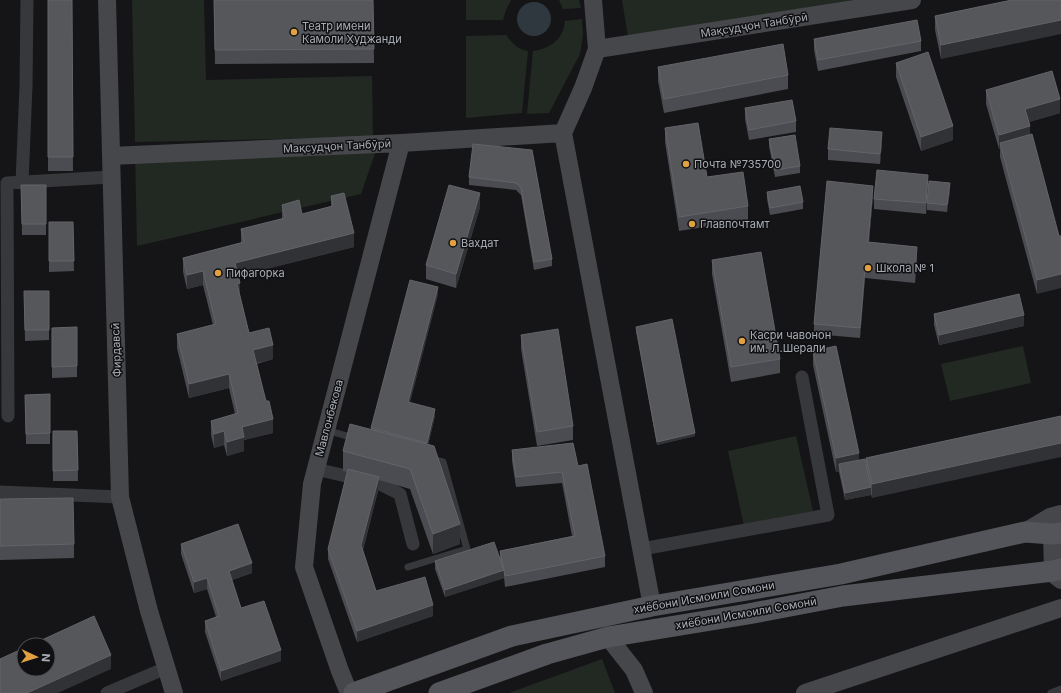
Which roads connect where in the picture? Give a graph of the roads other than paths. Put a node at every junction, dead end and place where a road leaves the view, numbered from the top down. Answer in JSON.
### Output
{"nodes":[{"id":1,"x":27,"y":0,"type":"edge"},
{"id":2,"x":107,"y":0,"type":"edge"},
{"id":3,"x":593,"y":0,"type":"edge"},
{"id":4,"x":912,"y":0,"type":"edge"},
{"id":5,"x":597,"y":50,"type":"junction"},
{"id":6,"x":563,"y":132,"type":"junction"},
{"id":7,"x":401,"y":143,"type":"junction"},
{"id":8,"x":111,"y":156,"type":"junction"},
{"id":9,"x":111,"y":177,"type":"junction"},
{"id":10,"x":22,"y":182,"type":"junction"},
{"id":11,"x":802,"y":377,"type":"dead end"},
{"id":12,"x":8,"y":416,"type":"dead end"},
{"id":13,"x":326,"y":430,"type":"junction"},
{"id":14,"x":362,"y":440,"type":"edge"},
{"id":15,"x":421,"y":456,"type":"edge"},
{"id":16,"x":316,"y":469,"type":"junction"},
{"id":17,"x":0,"y":492,"type":"edge"},
{"id":18,"x":120,"y":497,"type":"junction"},
{"id":19,"x":1061,"y":514,"type":"edge"},
{"id":20,"x":1025,"y":532,"type":"junction"},
{"id":21,"x":1057,"y":534,"type":"edge"},
{"id":22,"x":413,"y":544,"type":"dead end"},
{"id":23,"x":642,"y":549,"type":"junction"},
{"id":24,"x":408,"y":567,"type":"dead end"},
{"id":25,"x":1058,"y":573,"type":"edge"},
{"id":26,"x":652,"y":606,"type":"junction"},
{"id":27,"x":1061,"y":608,"type":"edge"},
{"id":28,"x":608,"y":637,"type":"junction"},
{"id":29,"x":166,"y":668,"type":"junction"},
{"id":30,"x":1061,"y":689,"type":"edge"},
{"id":31,"x":107,"y":693,"type":"edge"},
{"id":32,"x":174,"y":693,"type":"edge"},
{"id":33,"x":349,"y":693,"type":"edge"},
{"id":34,"x":354,"y":693,"type":"edge"},
{"id":35,"x":439,"y":693,"type":"edge"},
{"id":36,"x":644,"y":693,"type":"edge"},
{"id":37,"x":805,"y":693,"type":"edge"},
{"id":38,"x":1050,"y":693,"type":"edge"}],
"edges":[{"from":1,"to":10,"type":"street"},
{"from":2,"to":8,"type":"street","name":"Фирдавсӣ"},
{"from":3,"to":5,"type":"street"},
{"from":4,"to":5,"type":"street","name":"Мақсудҷон Танбӯрӣ"},
{"from":5,"to":6,"type":"street"},
{"from":6,"to":7,"type":"street","name":"Мақсудҷон Танбӯрӣ"},
{"from":6,"to":23,"type":"street"},
{"from":7,"to":8,"type":"street","name":"Мақсудҷон Танбӯрӣ"},
{"from":7,"to":13,"type":"street","name":"Мавлонбекова"},
{"from":8,"to":9,"type":"street","name":"Фирдавсӣ"},
{"from":9,"to":10,"type":"street"},
{"from":9,"to":18,"type":"street","name":"Фирдавсӣ"},
{"from":10,"to":12,"type":"street"},
{"from":11,"to":23,"type":"street"},
{"from":13,"to":14,"type":"lane"},
{"from":13,"to":16,"type":"street","name":"Мавлонбекова"},
{"from":15,"to":24,"type":"lane"},
{"from":16,"to":22,"type":"street"},
{"from":16,"to":33,"type":"street","name":"Мавлонбекова"},
{"from":17,"to":18,"type":"street"},
{"from":18,"to":29,"type":"street","name":"Фирдавсӣ"},
{"from":19,"to":20,"type":"street"},
{"from":20,"to":21,"type":"main road","name":"хиёбони Исмоили Сомони"},
{"from":20,"to":26,"type":"main road","name":"хиёбони Исмоили Сомони"},
{"from":21,"to":25,"type":"street"},
{"from":23,"to":26,"type":"street"},
{"from":25,"to":28,"type":"main road","name":"хиёбони Исмоили Сомонӣ"},
{"from":26,"to":34,"type":"main road","name":"хиёбони Исмоили Сомони"},
{"from":27,"to":37,"type":"street"},
{"from":28,"to":35,"type":"main road","name":"хиёбони Исмоили Сомонӣ"},
{"from":28,"to":36,"type":"street"},
{"from":29,"to":31,"type":"street"},
{"from":29,"to":32,"type":"street","name":"Фирдавсӣ"},
{"from":30,"to":38,"type":"lane"}]}
